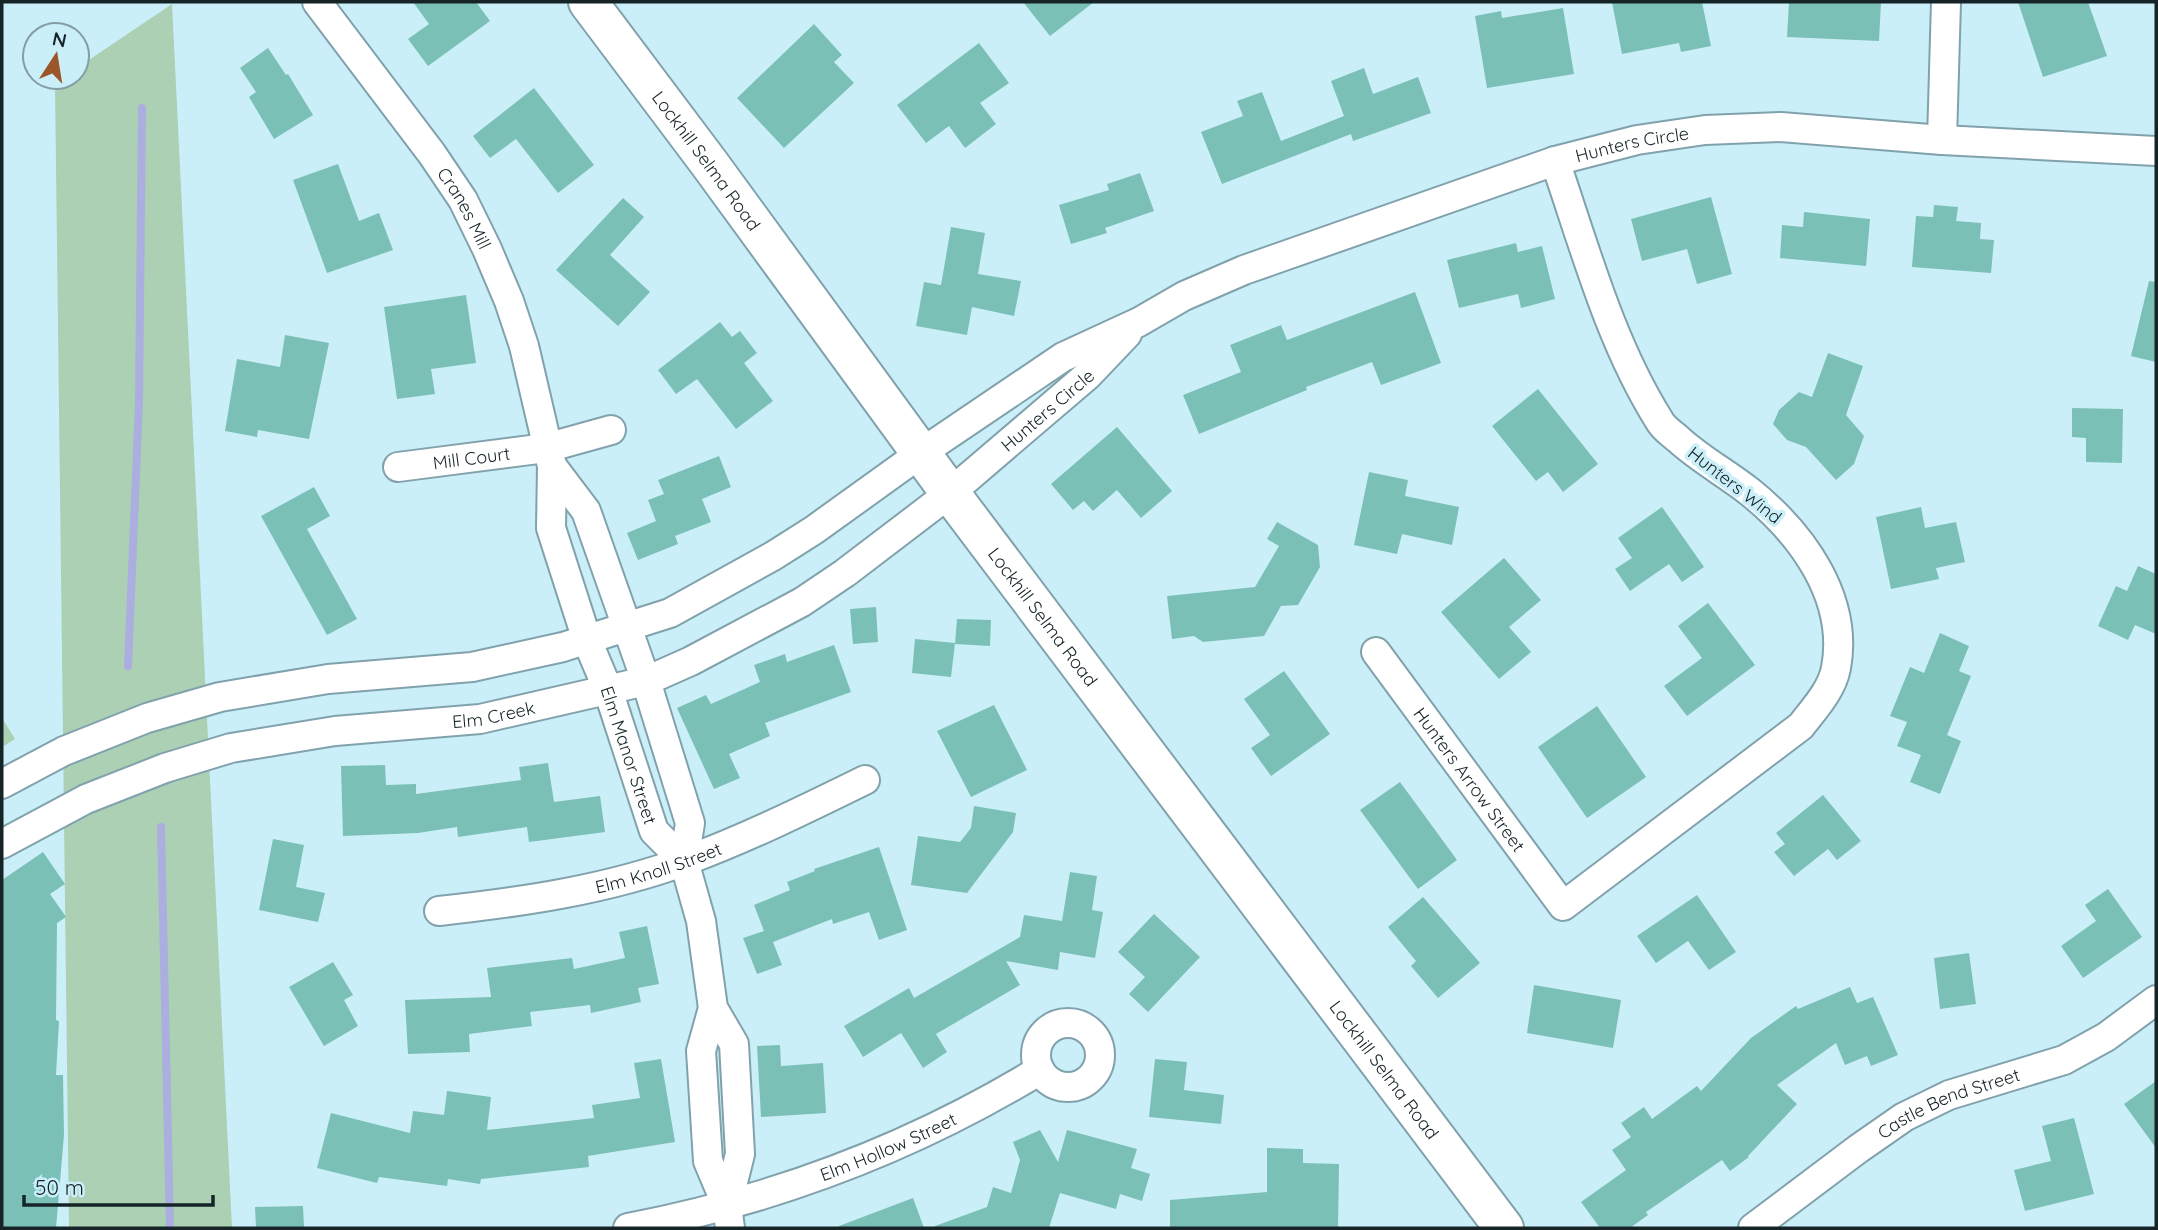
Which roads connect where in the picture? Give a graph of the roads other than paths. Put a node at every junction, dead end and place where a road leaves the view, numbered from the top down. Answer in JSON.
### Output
{"nodes":[{"id":1,"x":317,"y":2,"type":"edge"},
{"id":2,"x":588,"y":2,"type":"edge"},
{"id":3,"x":1946,"y":2,"type":"edge"},
{"id":4,"x":1942,"y":140,"type":"junction"},
{"id":5,"x":2156,"y":151,"type":"edge"},
{"id":6,"x":1555,"y":161,"type":"junction"},
{"id":7,"x":1139,"y":322,"type":"junction"},
{"id":8,"x":611,"y":430,"type":"dead end"},
{"id":9,"x":921,"y":453,"type":"junction"},
{"id":10,"x":549,"y":457,"type":"junction"},
{"id":11,"x":398,"y":467,"type":"dead end"},
{"id":12,"x":950,"y":493,"type":"junction"},
{"id":13,"x":628,"y":628,"type":"junction"},
{"id":14,"x":587,"y":640,"type":"junction"},
{"id":15,"x":1376,"y":652,"type":"dead end"},
{"id":16,"x":646,"y":681,"type":"junction"},
{"id":17,"x":608,"y":690,"type":"junction"},
{"id":18,"x":865,"y":780,"type":"dead end"},
{"id":19,"x":2,"y":784,"type":"edge"},
{"id":20,"x":2,"y":844,"type":"edge"},
{"id":21,"x":684,"y":861,"type":"junction"},
{"id":22,"x":1563,"y":906,"type":"joint"},
{"id":23,"x":439,"y":911,"type":"dead end"},
{"id":24,"x":2156,"y":1000,"type":"edge"},
{"id":25,"x":1040,"y":1070,"type":"dead end"},
{"id":26,"x":729,"y":1217,"type":"edge"},
{"id":27,"x":628,"y":1228,"type":"edge"},
{"id":28,"x":1504,"y":1228,"type":"edge"},
{"id":29,"x":1753,"y":1228,"type":"edge"}],
"edges":[{"from":1,"to":10,"type":"street","name":"Cranes Mill"},
{"from":2,"to":9,"type":"main road","name":"Lockhill Selma Road"},
{"from":3,"to":4,"type":"street"},
{"from":4,"to":5,"type":"street","name":"Hunters Circle"},
{"from":4,"to":6,"type":"street","name":"Hunters Circle"},
{"from":6,"to":7,"type":"street","name":"Hunters Circle"},
{"from":6,"to":22,"type":"street","name":"Hunters Wind"},
{"from":7,"to":9,"type":"street","name":"Hunters Circle"},
{"from":7,"to":12,"type":"street","name":"Hunters Circle"},
{"from":8,"to":10,"type":"street"},
{"from":9,"to":12,"type":"main road","name":"Lockhill Selma Road"},
{"from":9,"to":13,"type":"street"},
{"from":10,"to":11,"type":"street","name":"Mill Court"},
{"from":10,"to":13,"type":"street","name":"Cranes Mill"},
{"from":10,"to":14,"type":"street","name":"Cranes Mill"},
{"from":12,"to":16,"type":"street","name":"Elm Creek"},
{"from":12,"to":28,"type":"main road","name":"Lockhill Selma Road"},
{"from":13,"to":14,"type":"street"},
{"from":13,"to":16,"type":"street","name":"Cranes Mill"},
{"from":14,"to":17,"type":"street","name":"Elm Manor Street"},
{"from":14,"to":19,"type":"street"},
{"from":15,"to":22,"type":"street","name":"Hunters Arrow Street"},
{"from":16,"to":17,"type":"street","name":"Elm Creek"},
{"from":16,"to":21,"type":"street","name":"Elm Manor Street"},
{"from":17,"to":20,"type":"street","name":"Elm Creek"},
{"from":17,"to":21,"type":"street","name":"Elm Manor Street"},
{"from":18,"to":21,"type":"street","name":"Elm Knoll Street"},
{"from":21,"to":23,"type":"street","name":"Elm Knoll Street"},
{"from":21,"to":26,"type":"street","name":"Elm Manor Street"},
{"from":24,"to":29,"type":"street","name":"Castle Bend Street"},
{"from":25,"to":26,"type":"street","name":"Elm Hollow Street"},
{"from":26,"to":27,"type":"street","name":"Elm Hollow Street"}]}
